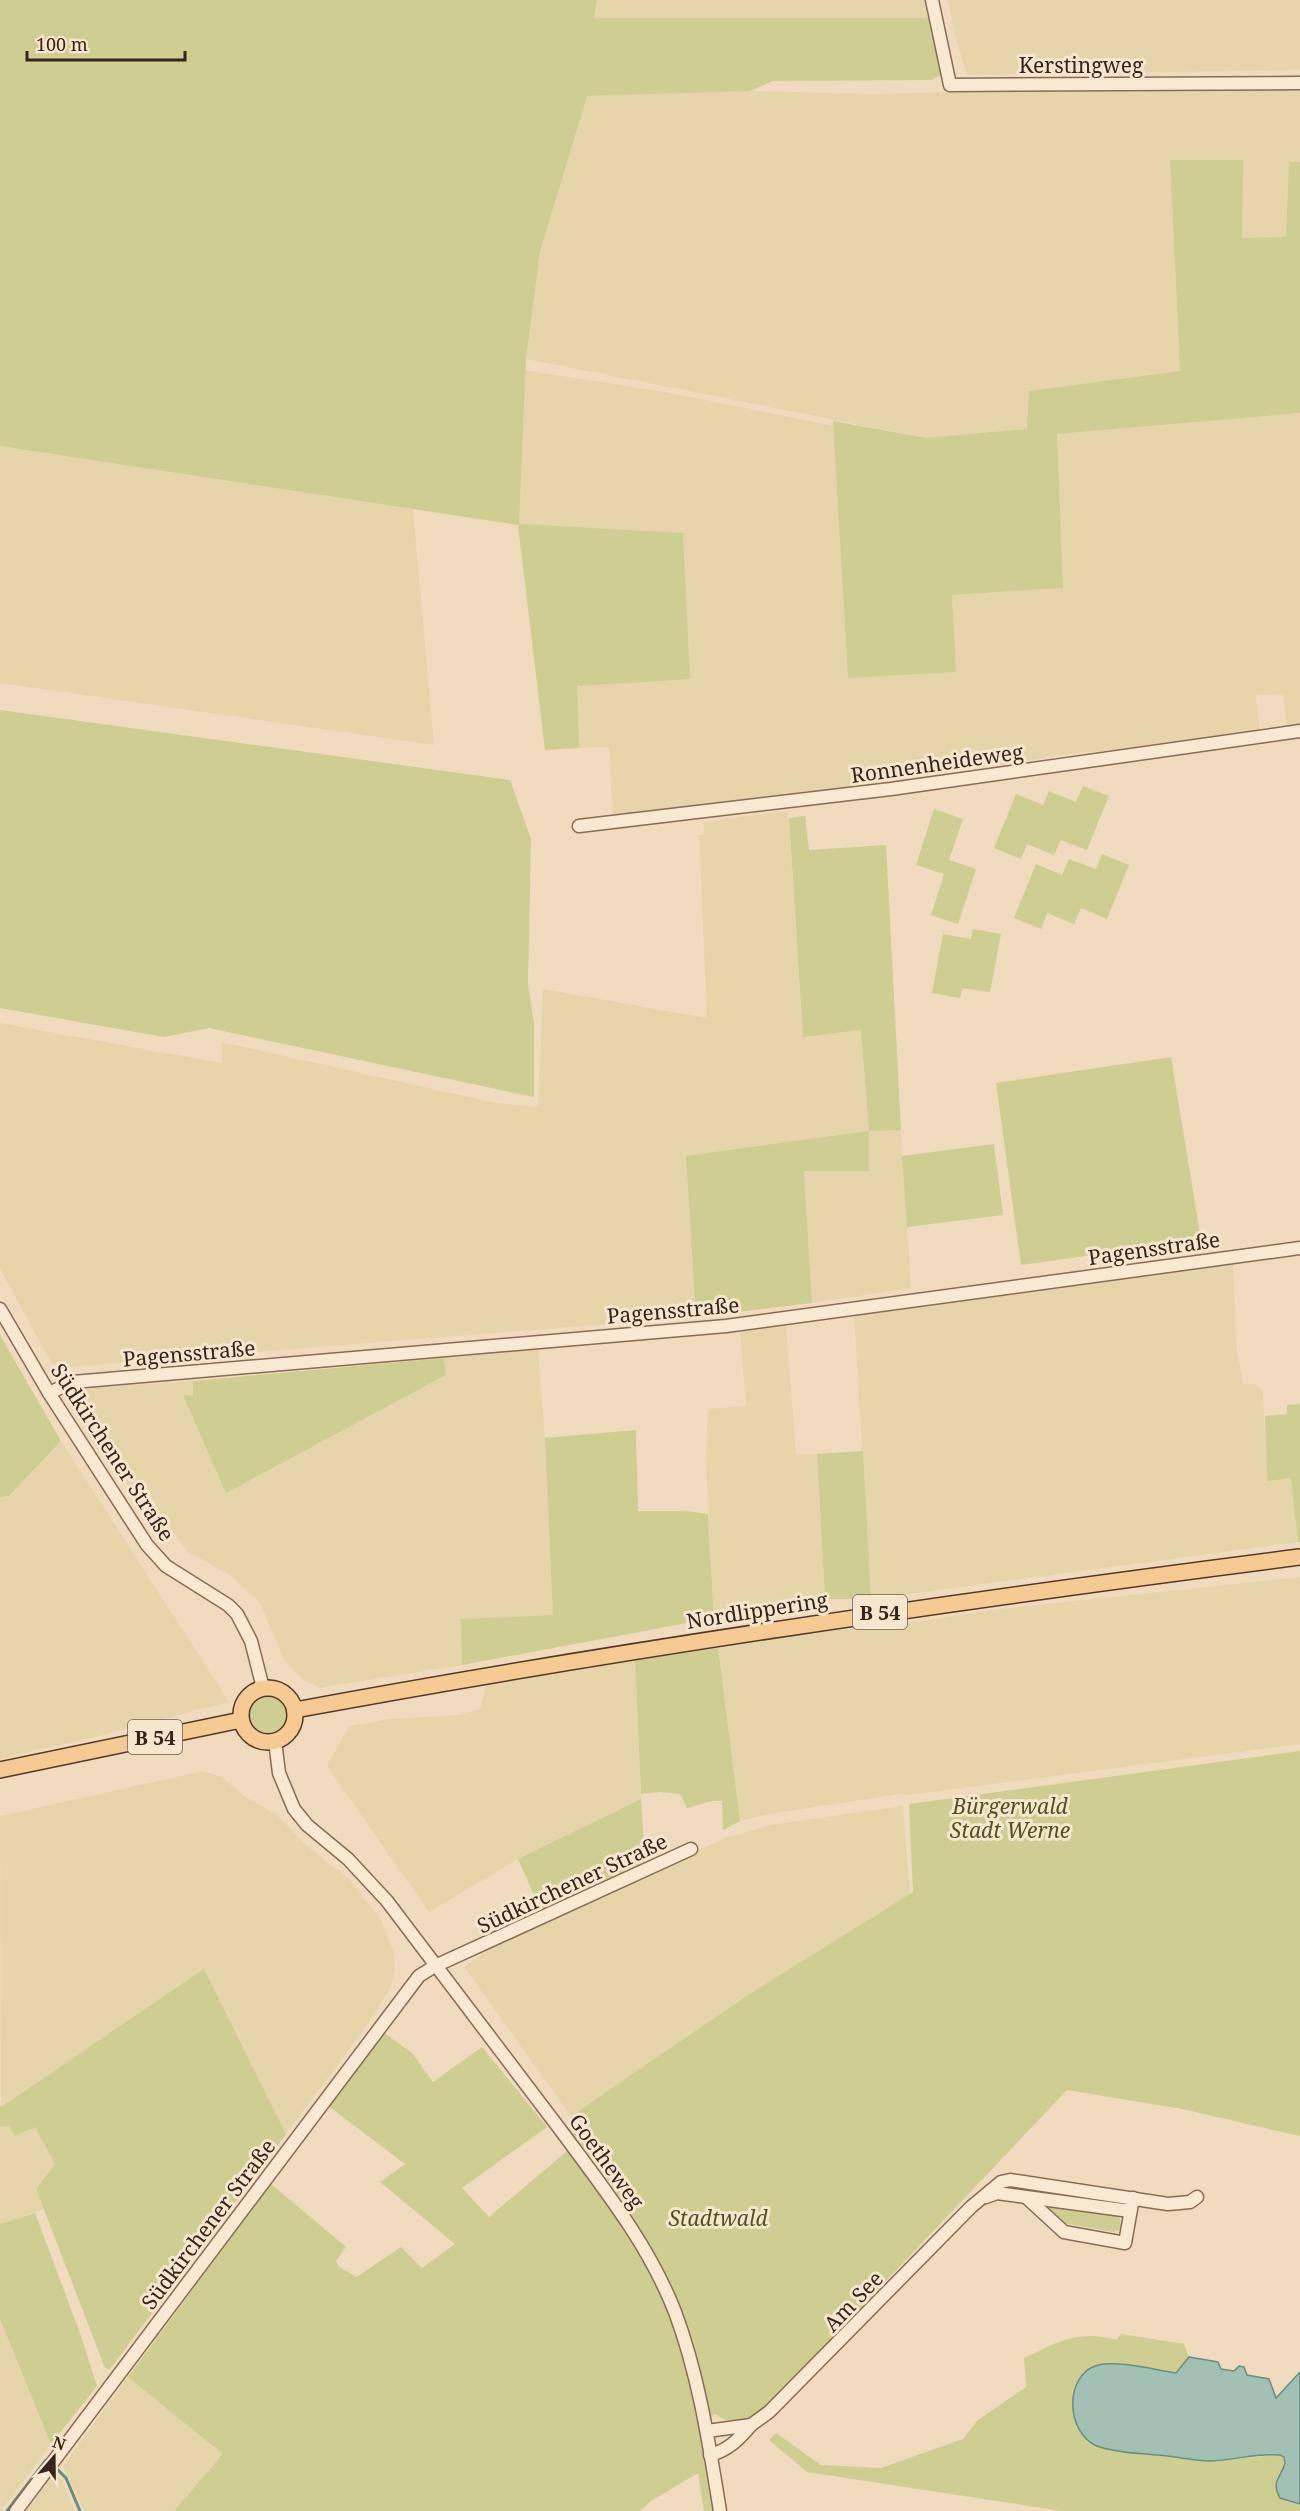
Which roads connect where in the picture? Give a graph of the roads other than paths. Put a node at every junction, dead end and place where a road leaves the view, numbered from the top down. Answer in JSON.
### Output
{"nodes":[{"id":1,"x":932,"y":0,"type":"edge"},
{"id":2,"x":1300,"y":82,"type":"edge"},
{"id":3,"x":1300,"y":731,"type":"edge"},
{"id":4,"x":579,"y":826,"type":"dead end"},
{"id":5,"x":1300,"y":1248,"type":"edge"},
{"id":6,"x":0,"y":1309,"type":"edge"},
{"id":7,"x":49,"y":1393,"type":"junction"},
{"id":8,"x":1300,"y":1557,"type":"edge"},
{"id":9,"x":263,"y":1688,"type":"junction"},
{"id":10,"x":294,"y":1710,"type":"junction"},
{"id":11,"x":241,"y":1719,"type":"junction"},
{"id":12,"x":275,"y":1741,"type":"junction"},
{"id":13,"x":0,"y":1770,"type":"edge"},
{"id":14,"x":692,"y":1849,"type":"dead end"},
{"id":15,"x":435,"y":1966,"type":"junction"},
{"id":16,"x":1026,"y":2197,"type":"junction"},
{"id":17,"x":1197,"y":2197,"type":"dead end"},
{"id":18,"x":979,"y":2200,"type":"junction"},
{"id":19,"x":1132,"y":2205,"type":"junction"},
{"id":20,"x":751,"y":2425,"type":"junction"},
{"id":21,"x":706,"y":2431,"type":"junction"},
{"id":22,"x":710,"y":2455,"type":"junction"},
{"id":23,"x":16,"y":2511,"type":"edge"},
{"id":24,"x":720,"y":2511,"type":"edge"}],
"edges":[{"from":1,"to":2,"type":"street","name":"Kerstingweg"},
{"from":3,"to":4,"type":"street","name":"Ronnenheideweg"},
{"from":5,"to":7,"type":"street","name":"Pagensstraße"},
{"from":6,"to":7,"type":"street","name":"Südkirchener Straße"},
{"from":7,"to":9,"type":"street","name":"Südkirchener Straße"},
{"from":8,"to":10,"type":"main road","name":"Nordlippering","number":"B 54"},
{"from":9,"to":10,"type":"main road"},
{"from":9,"to":11,"type":"main road"},
{"from":10,"to":12,"type":"main road"},
{"from":11,"to":12,"type":"main road"},
{"from":11,"to":13,"type":"main road","number":"B 54"},
{"from":12,"to":15,"type":"street"},
{"from":14,"to":15,"type":"street","name":"Südkirchener Straße"},
{"from":15,"to":21,"type":"street","name":"Goetheweg"},
{"from":15,"to":23,"type":"street","name":"Südkirchener Straße"},
{"from":16,"to":18,"type":"street","name":"Am See"},
{"from":16,"to":19,"type":"street","name":"Am See"},
{"from":16,"to":19,"type":"street"},
{"from":17,"to":19,"type":"street","name":"Am See"},
{"from":18,"to":19,"type":"street","name":"Am See"},
{"from":18,"to":20,"type":"street","name":"Am See"},
{"from":20,"to":21,"type":"street","name":"Am See"},
{"from":20,"to":22,"type":"street","name":"Am See"},
{"from":21,"to":22,"type":"street","name":"Goetheweg"},
{"from":22,"to":24,"type":"street","name":"Goetheweg"}]}
